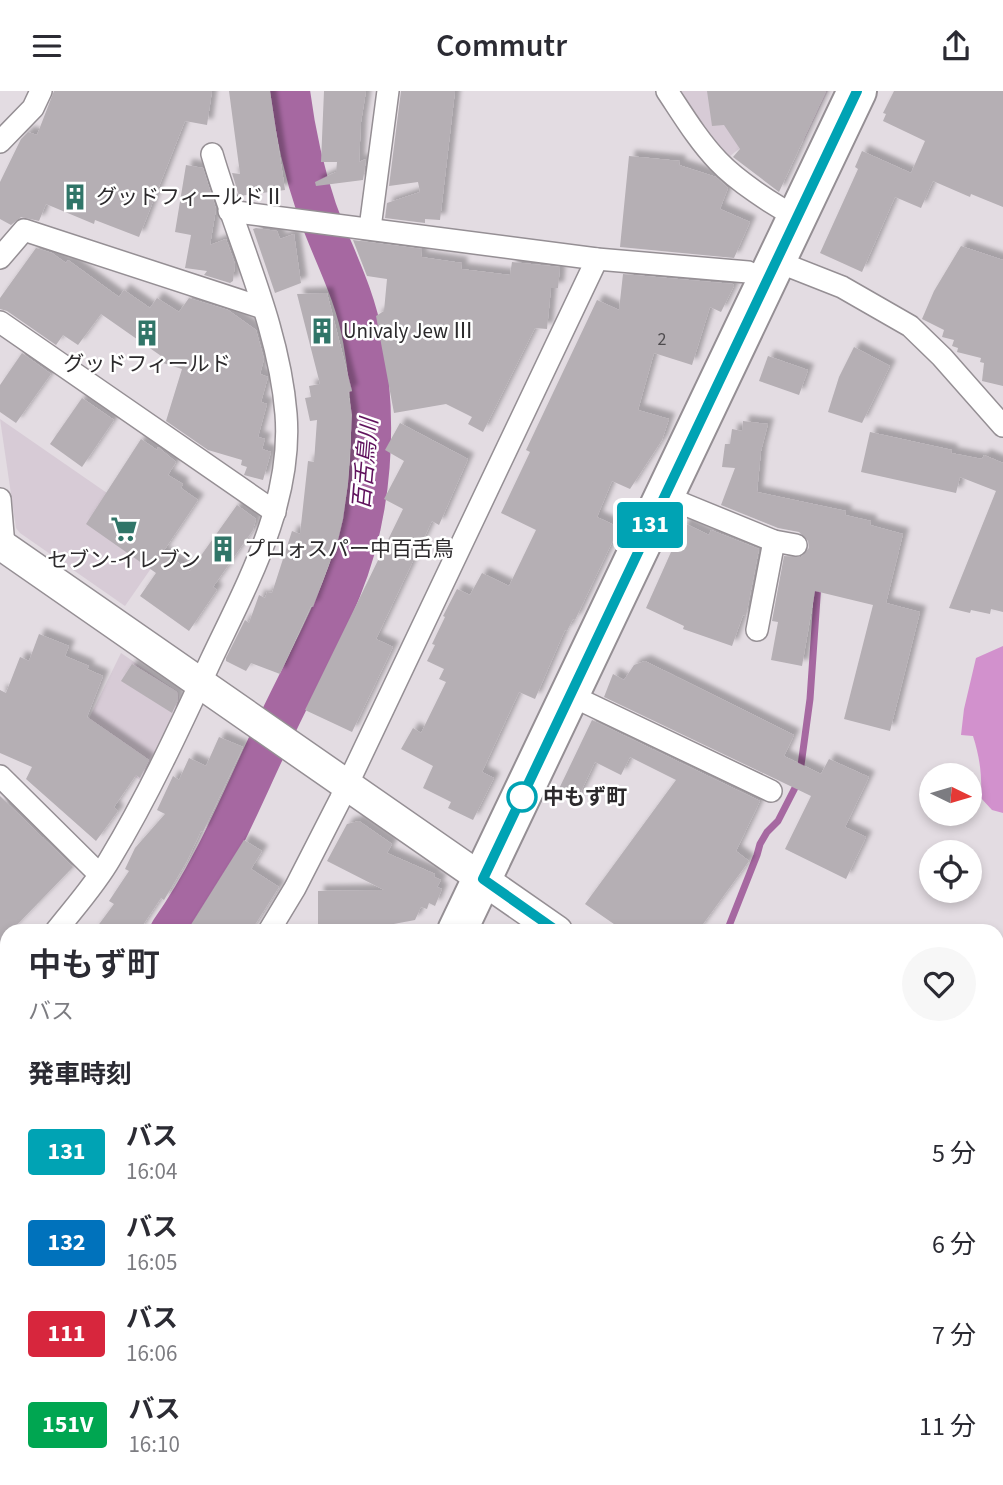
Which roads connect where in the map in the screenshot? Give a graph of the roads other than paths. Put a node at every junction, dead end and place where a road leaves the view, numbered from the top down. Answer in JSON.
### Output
{"nodes":[{"id":1,"x":41,"y":91,"type":"edge"},
{"id":2,"x":388,"y":91,"type":"edge"},
{"id":3,"x":667,"y":91,"type":"edge"},
{"id":4,"x":857,"y":91,"type":"edge"},
{"id":5,"x":0,"y":142,"type":"edge"},
{"id":6,"x":212,"y":155,"type":"dead end"},
{"id":7,"x":229,"y":211,"type":"junction"},
{"id":8,"x":797,"y":217,"type":"junction"},
{"id":9,"x":370,"y":228,"type":"junction"},
{"id":10,"x":0,"y":258,"type":"edge"},
{"id":11,"x":597,"y":258,"type":"junction"},
{"id":12,"x":772,"y":271,"type":"junction"},
{"id":13,"x":263,"y":308,"type":"junction"},
{"id":14,"x":0,"y":323,"type":"edge"},
{"id":15,"x":1003,"y":426,"type":"edge"},
{"id":16,"x":664,"y":496,"type":"junction"},
{"id":17,"x":0,"y":499,"type":"edge"},
{"id":18,"x":275,"y":512,"type":"junction"},
{"id":19,"x":774,"y":541,"type":"junction"},
{"id":20,"x":2,"y":545,"type":"edge"},
{"id":21,"x":796,"y":545,"type":"dead end"},
{"id":22,"x":757,"y":630,"type":"dead end"},
{"id":23,"x":201,"y":683,"type":"junction"},
{"id":24,"x":570,"y":695,"type":"junction"},
{"id":25,"x":0,"y":776,"type":"edge"},
{"id":26,"x":347,"y":785,"type":"junction"},
{"id":27,"x":771,"y":790,"type":"dead end"},
{"id":28,"x":99,"y":874,"type":"junction"},
{"id":29,"x":483,"y":879,"type":"junction"},
{"id":30,"x":61,"y":924,"type":"edge"},
{"id":31,"x":273,"y":924,"type":"edge"},
{"id":32,"x":460,"y":924,"type":"edge"},
{"id":33,"x":547,"y":924,"type":"edge"}],
"edges":[{"from":1,"to":5,"type":"street"},
{"from":2,"to":9,"type":"street"},
{"from":3,"to":8,"type":"street"},
{"from":4,"to":8,"type":"highway"},
{"from":6,"to":7,"type":"street"},
{"from":7,"to":9,"type":"street"},
{"from":7,"to":13,"type":"street"},
{"from":8,"to":12,"type":"highway"},
{"from":9,"to":11,"type":"street"},
{"from":10,"to":13,"type":"street"},
{"from":11,"to":12,"type":"street"},
{"from":11,"to":26,"type":"street"},
{"from":12,"to":15,"type":"street"},
{"from":12,"to":16,"type":"highway"},
{"from":13,"to":18,"type":"street"},
{"from":14,"to":18,"type":"street"},
{"from":16,"to":19,"type":"street"},
{"from":16,"to":24,"type":"highway"},
{"from":17,"to":20,"type":"street"},
{"from":18,"to":23,"type":"street"},
{"from":19,"to":21,"type":"street"},
{"from":19,"to":22,"type":"street"},
{"from":20,"to":23,"type":"street"},
{"from":23,"to":26,"type":"street"},
{"from":23,"to":28,"type":"street"},
{"from":24,"to":27,"type":"street"},
{"from":24,"to":29,"type":"highway"},
{"from":25,"to":28,"type":"street"},
{"from":26,"to":29,"type":"street"},
{"from":26,"to":31,"type":"street"},
{"from":28,"to":30,"type":"street"},
{"from":29,"to":32,"type":"highway"},
{"from":29,"to":33,"type":"street"}]}
